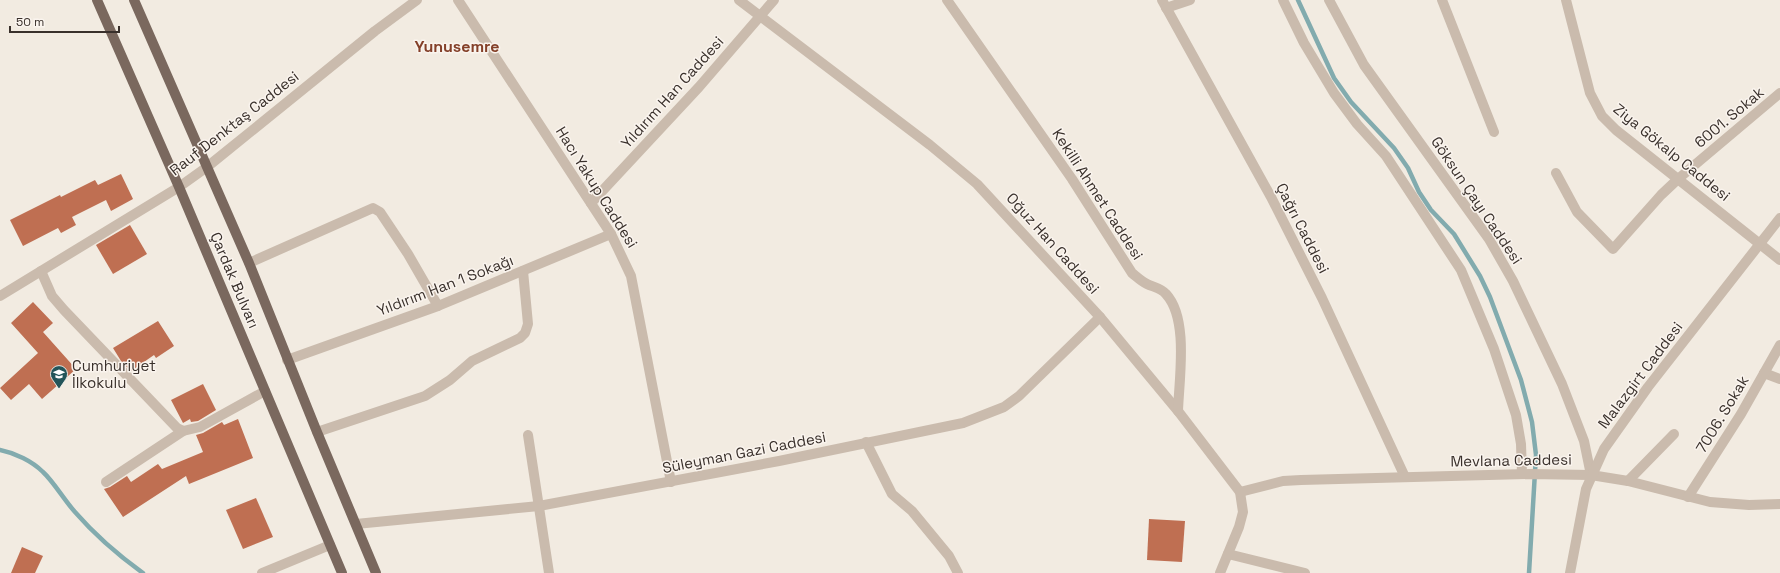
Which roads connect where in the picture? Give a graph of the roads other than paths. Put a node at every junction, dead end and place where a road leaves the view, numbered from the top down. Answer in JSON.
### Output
{"nodes":[{"id":1,"x":97,"y":0,"type":"edge"},
{"id":2,"x":134,"y":0,"type":"edge"},
{"id":3,"x":417,"y":0,"type":"edge"},
{"id":4,"x":458,"y":0,"type":"edge"},
{"id":5,"x":739,"y":0,"type":"edge"},
{"id":6,"x":774,"y":0,"type":"edge"},
{"id":7,"x":947,"y":0,"type":"edge"},
{"id":8,"x":1190,"y":0,"type":"edge"},
{"id":9,"x":1283,"y":0,"type":"edge"},
{"id":10,"x":1329,"y":0,"type":"edge"},
{"id":11,"x":1442,"y":0,"type":"edge"},
{"id":12,"x":1566,"y":0,"type":"edge"},
{"id":13,"x":1164,"y":4,"type":"edge"},
{"id":14,"x":760,"y":17,"type":"junction"},
{"id":15,"x":1780,"y":92,"type":"edge"},
{"id":16,"x":1494,"y":132,"type":"dead end"},
{"id":17,"x":207,"y":167,"type":"junction"},
{"id":18,"x":1556,"y":174,"type":"dead end"},
{"id":19,"x":1678,"y":179,"type":"junction"},
{"id":20,"x":179,"y":186,"type":"junction"},
{"id":21,"x":591,"y":203,"type":"junction"},
{"id":22,"x":1780,"y":218,"type":"edge"},
{"id":23,"x":611,"y":234,"type":"junction"},
{"id":24,"x":1761,"y":244,"type":"junction"},
{"id":25,"x":1780,"y":260,"type":"edge"},
{"id":26,"x":249,"y":263,"type":"junction"},
{"id":27,"x":40,"y":271,"type":"junction"},
{"id":28,"x":523,"y":271,"type":"junction"},
{"id":29,"x":0,"y":296,"type":"edge"},
{"id":30,"x":438,"y":306,"type":"junction"},
{"id":31,"x":1100,"y":317,"type":"junction"},
{"id":32,"x":1780,"y":345,"type":"edge"},
{"id":33,"x":287,"y":360,"type":"junction"},
{"id":34,"x":1764,"y":373,"type":"junction"},
{"id":35,"x":1780,"y":379,"type":"edge"},
{"id":36,"x":265,"y":391,"type":"junction"},
{"id":37,"x":1178,"y":411,"type":"junction"},
{"id":38,"x":183,"y":431,"type":"junction"},
{"id":39,"x":317,"y":432,"type":"junction"},
{"id":40,"x":1674,"y":434,"type":"dead end"},
{"id":41,"x":528,"y":435,"type":"dead end"},
{"id":42,"x":866,"y":442,"type":"junction"},
{"id":43,"x":1525,"y":474,"type":"junction"},
{"id":44,"x":1591,"y":475,"type":"junction"},
{"id":45,"x":1405,"y":477,"type":"junction"},
{"id":46,"x":106,"y":482,"type":"dead end"},
{"id":47,"x":671,"y":482,"type":"junction"},
{"id":48,"x":1628,"y":482,"type":"junction"},
{"id":49,"x":1240,"y":492,"type":"junction"},
{"id":50,"x":1688,"y":497,"type":"junction"},
{"id":51,"x":1780,"y":504,"type":"edge"},
{"id":52,"x":539,"y":506,"type":"junction"},
{"id":53,"x":356,"y":524,"type":"junction"},
{"id":54,"x":330,"y":545,"type":"junction"},
{"id":55,"x":1228,"y":554,"type":"junction"},
{"id":56,"x":262,"y":573,"type":"edge"},
{"id":57,"x":342,"y":573,"type":"edge"},
{"id":58,"x":376,"y":573,"type":"edge"},
{"id":59,"x":549,"y":573,"type":"edge"},
{"id":60,"x":958,"y":573,"type":"edge"},
{"id":61,"x":1220,"y":573,"type":"edge"},
{"id":62,"x":1305,"y":573,"type":"edge"},
{"id":63,"x":1570,"y":573,"type":"edge"}],
"edges":[{"from":1,"to":20,"type":"main road","name":"Çardak Bulvarı"},
{"from":2,"to":17,"type":"main road","name":"Çardak Bulvarı"},
{"from":3,"to":17,"type":"street","name":"Rauf Denktaş Caddesi"},
{"from":4,"to":21,"type":"street","name":"Hacı Yakup Caddesi"},
{"from":5,"to":14,"type":"street","name":"Oğuz Han Caddesi"},
{"from":6,"to":14,"type":"street","name":"Yıldırım Han Caddesi"},
{"from":7,"to":37,"type":"street","name":"Kekilli Ahmet Caddesi"},
{"from":8,"to":13,"type":"street"},
{"from":9,"to":43,"type":"street"},
{"from":10,"to":44,"type":"street","name":"Göksun Çayı Caddesi"},
{"from":11,"to":16,"type":"street"},
{"from":12,"to":19,"type":"street","name":"Ziya Gökalp Caddesi"},
{"from":13,"to":45,"type":"street","name":"Çağrı Caddesi"},
{"from":14,"to":21,"type":"street","name":"Yıldırım Han Caddesi"},
{"from":14,"to":31,"type":"street","name":"Oğuz Han Caddesi"},
{"from":15,"to":19,"type":"street","name":"6001. Sokak"},
{"from":17,"to":20,"type":"street","name":"Rauf Denktaş Caddesi"},
{"from":17,"to":26,"type":"main road","name":"Çardak Bulvarı"},
{"from":18,"to":19,"type":"street","name":"6001. Sokak"},
{"from":19,"to":24,"type":"street","name":"Ziya Gökalp Caddesi"},
{"from":20,"to":27,"type":"street","name":"Rauf Denktaş Caddesi"},
{"from":20,"to":36,"type":"main road","name":"Çardak Bulvarı"},
{"from":21,"to":23,"type":"street","name":"Hacı Yakup Caddesi"},
{"from":22,"to":24,"type":"street","name":"Malazgirt Caddesi"},
{"from":23,"to":28,"type":"street","name":"Yıldırım Han 1 Sokağı"},
{"from":23,"to":47,"type":"street","name":"Hacı Yakup Caddesi"},
{"from":24,"to":25,"type":"street"},
{"from":24,"to":44,"type":"street","name":"Malazgirt Caddesi"},
{"from":26,"to":30,"type":"street"},
{"from":26,"to":33,"type":"main road","name":"Çardak Bulvarı"},
{"from":27,"to":29,"type":"street","name":"Rauf Denktaş Caddesi"},
{"from":27,"to":38,"type":"street"},
{"from":28,"to":30,"type":"street","name":"Yıldırım Han 1 Sokağı"},
{"from":28,"to":39,"type":"street"},
{"from":30,"to":33,"type":"street","name":"Yıldırım Han 1 Sokağı"},
{"from":31,"to":37,"type":"street","name":"Oğuz Han Caddesi"},
{"from":31,"to":42,"type":"street","name":"Süleyman Gazi Caddesi"},
{"from":32,"to":34,"type":"street","name":"7006. Sokak"},
{"from":33,"to":39,"type":"main road","name":"Çardak Bulvarı"},
{"from":34,"to":35,"type":"street"},
{"from":34,"to":50,"type":"street","name":"7006. Sokak"},
{"from":36,"to":38,"type":"street"},
{"from":36,"to":54,"type":"main road","name":"Çardak Bulvarı"},
{"from":37,"to":49,"type":"street","name":"Oğuz Han Caddesi"},
{"from":38,"to":46,"type":"street"},
{"from":39,"to":53,"type":"main road","name":"Çardak Bulvarı"},
{"from":40,"to":48,"type":"street"},
{"from":41,"to":52,"type":"street"},
{"from":42,"to":47,"type":"street","name":"Süleyman Gazi Caddesi"},
{"from":42,"to":60,"type":"street"},
{"from":43,"to":44,"type":"street","name":"Mevlana Caddesi"},
{"from":43,"to":45,"type":"street","name":"Mevlana Caddesi"},
{"from":44,"to":48,"type":"street","name":"Mevlana Caddesi"},
{"from":44,"to":63,"type":"street","name":"Malazgirt Caddesi"},
{"from":45,"to":49,"type":"street","name":"Mevlana Caddesi"},
{"from":47,"to":52,"type":"street","name":"Süleyman Gazi Caddesi"},
{"from":48,"to":50,"type":"street","name":"Mevlana Caddesi"},
{"from":49,"to":55,"type":"street","name":"Oğuz Han Caddesi"},
{"from":50,"to":51,"type":"street","name":"Mevlana Caddesi"},
{"from":52,"to":53,"type":"street","name":"Süleyman Gazi Caddesi"},
{"from":52,"to":59,"type":"street"},
{"from":53,"to":58,"type":"main road","name":"Çardak Bulvarı"},
{"from":54,"to":56,"type":"street"},
{"from":54,"to":57,"type":"main road","name":"Çardak Bulvarı"},
{"from":55,"to":61,"type":"street","name":"Oğuz Han Caddesi"},
{"from":55,"to":62,"type":"street"}]}
